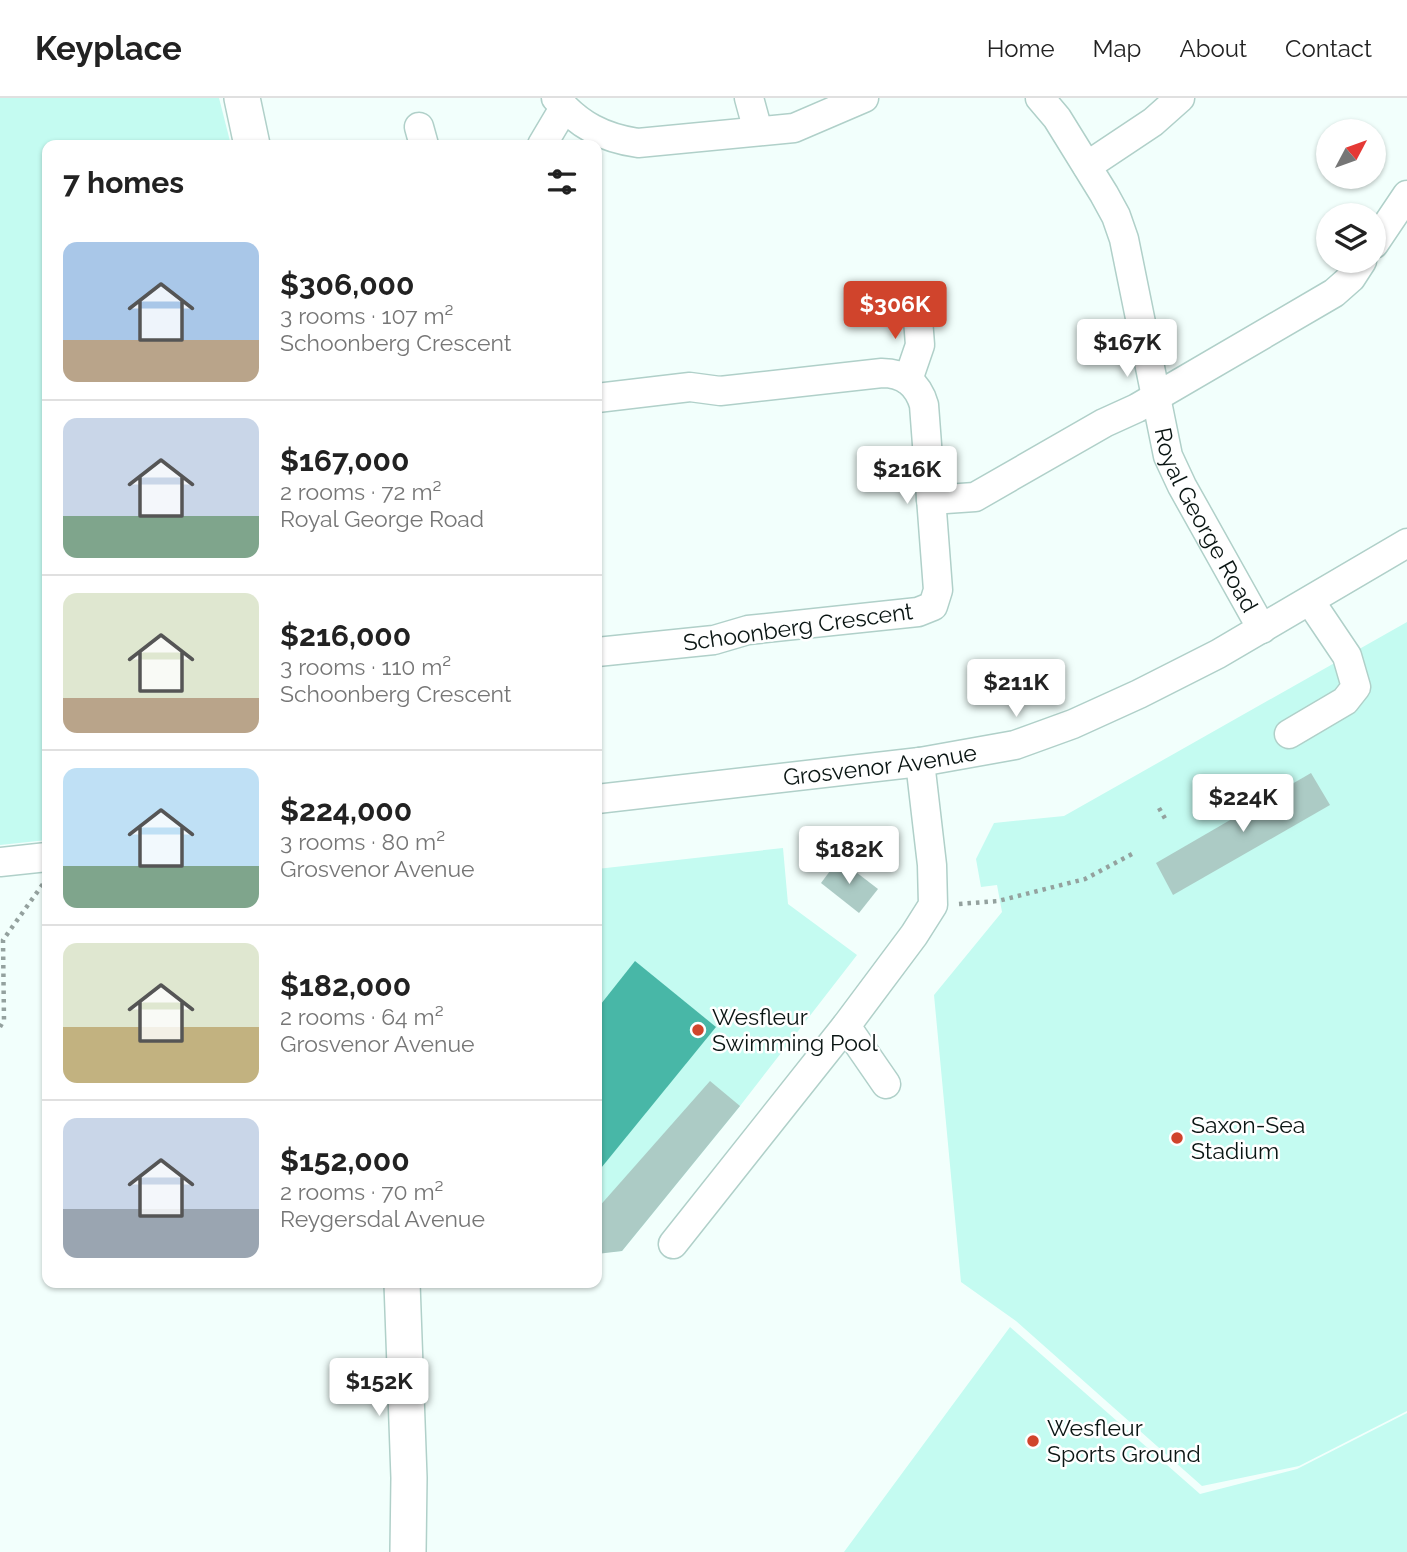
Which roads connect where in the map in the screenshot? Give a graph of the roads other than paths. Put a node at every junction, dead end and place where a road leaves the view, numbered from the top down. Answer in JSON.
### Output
{"nodes":[{"id":1,"x":242,"y":98,"type":"edge"},
{"id":2,"x":749,"y":98,"type":"edge"},
{"id":3,"x":864,"y":98,"type":"edge"},
{"id":4,"x":1040,"y":98,"type":"edge"},
{"id":5,"x":1180,"y":98,"type":"edge"},
{"id":6,"x":560,"y":103,"type":"edge"},
{"id":7,"x":758,"y":131,"type":"junction"},
{"id":8,"x":252,"y":140,"type":"edge"},
{"id":9,"x":544,"y":140,"type":"edge"},
{"id":10,"x":1087,"y":166,"type":"junction"},
{"id":11,"x":1407,"y":195,"type":"edge"},
{"id":12,"x":1386,"y":226,"type":"edge"},
{"id":13,"x":1354,"y":273,"type":"edge"},
{"id":14,"x":917,"y":306,"type":"dead end"},
{"id":15,"x":908,"y":380,"type":"junction"},
{"id":16,"x":1156,"y":396,"type":"junction"},
{"id":17,"x":602,"y":397,"type":"edge"},
{"id":18,"x":931,"y":500,"type":"junction"},
{"id":19,"x":1407,"y":543,"type":"edge"},
{"id":20,"x":1310,"y":601,"type":"junction"},
{"id":21,"x":1262,"y":629,"type":"junction"},
{"id":22,"x":602,"y":651,"type":"edge"},
{"id":23,"x":1289,"y":734,"type":"dead end"},
{"id":24,"x":920,"y":762,"type":"junction"},
{"id":25,"x":602,"y":798,"type":"edge"},
{"id":26,"x":42,"y":858,"type":"edge"},
{"id":27,"x":0,"y":862,"type":"edge"},
{"id":28,"x":846,"y":1026,"type":"junction"},
{"id":29,"x":886,"y":1084,"type":"dead end"},
{"id":30,"x":673,"y":1244,"type":"dead end"},
{"id":31,"x":402,"y":1288,"type":"edge"},
{"id":32,"x":408,"y":1552,"type":"edge"}],
"edges":[{"from":1,"to":8,"type":"main road"},
{"from":2,"to":7,"type":"street"},
{"from":3,"to":7,"type":"street"},
{"from":4,"to":10,"type":"street","name":"Royal George Road"},
{"from":5,"to":10,"type":"street"},
{"from":6,"to":7,"type":"street"},
{"from":6,"to":9,"type":"street"},
{"from":10,"to":16,"type":"street","name":"Royal George Road"},
{"from":11,"to":12,"type":"street"},
{"from":13,"to":16,"type":"street"},
{"from":14,"to":15,"type":"street"},
{"from":15,"to":17,"type":"street"},
{"from":15,"to":18,"type":"street","name":"Schoonberg Crescent"},
{"from":16,"to":18,"type":"street"},
{"from":16,"to":21,"type":"street","name":"Royal George Road"},
{"from":18,"to":22,"type":"street","name":"Schoonberg Crescent"},
{"from":19,"to":20,"type":"street","name":"Grosvenor Avenue"},
{"from":20,"to":21,"type":"street","name":"Grosvenor Avenue"},
{"from":20,"to":23,"type":"street"},
{"from":21,"to":24,"type":"street","name":"Grosvenor Avenue"},
{"from":24,"to":25,"type":"street","name":"Grosvenor Avenue"},
{"from":24,"to":28,"type":"street"},
{"from":26,"to":27,"type":"street"},
{"from":28,"to":29,"type":"street"},
{"from":28,"to":30,"type":"street"},
{"from":31,"to":32,"type":"main road"}]}
